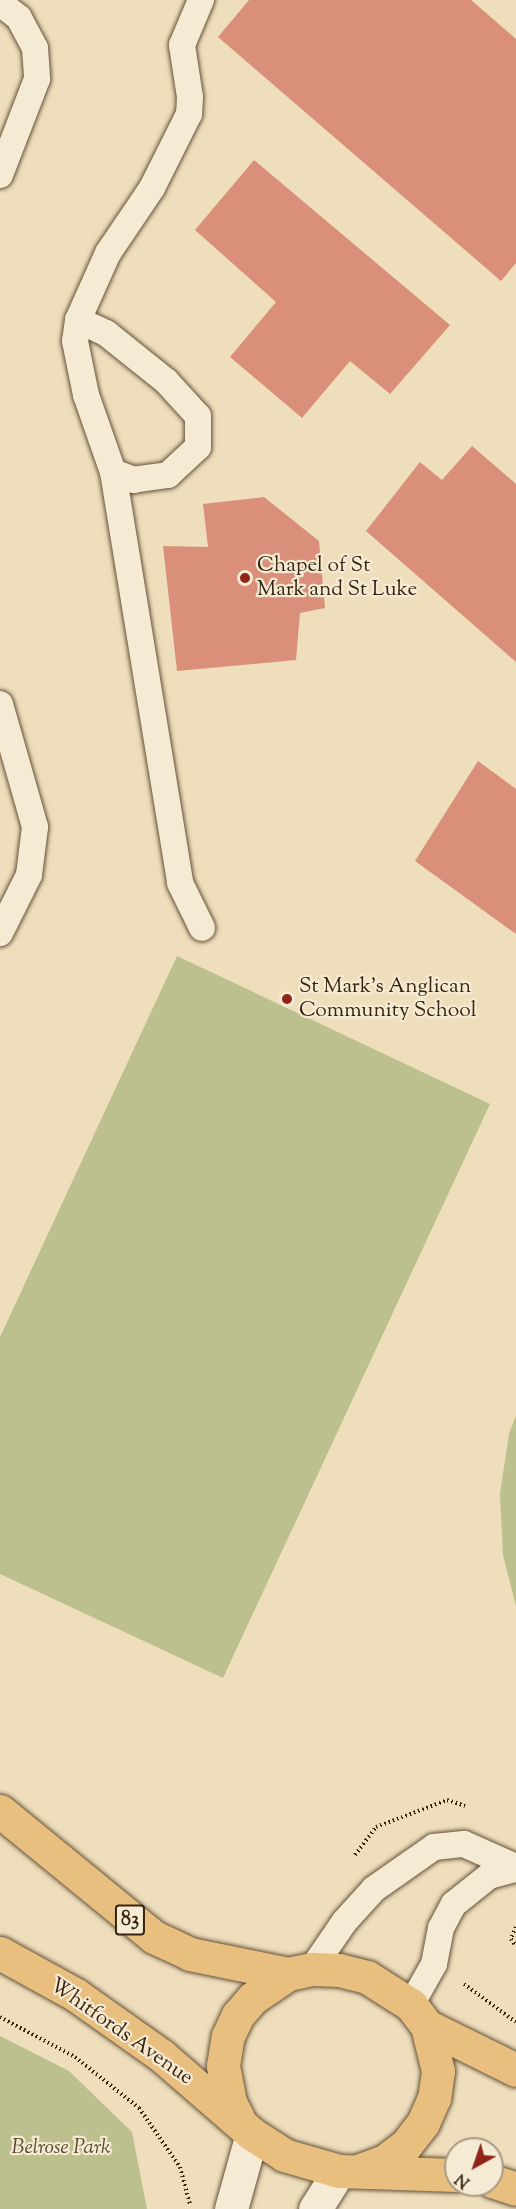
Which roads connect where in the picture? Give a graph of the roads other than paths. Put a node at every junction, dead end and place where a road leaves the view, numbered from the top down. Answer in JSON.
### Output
{"nodes":[{"id":1,"x":201,"y":0,"type":"edge"},
{"id":2,"x":0,"y":3,"type":"edge"},
{"id":3,"x":0,"y":175,"type":"edge"},
{"id":4,"x":78,"y":320,"type":"junction"},
{"id":5,"x":113,"y":472,"type":"junction"},
{"id":6,"x":0,"y":704,"type":"edge"},
{"id":7,"x":3,"y":927,"type":"edge"},
{"id":8,"x":202,"y":928,"type":"dead end"},
{"id":9,"x":0,"y":1811,"type":"edge"},
{"id":10,"x":516,"y":1868,"type":"edge"},
{"id":11,"x":0,"y":1953,"type":"edge"},
{"id":12,"x":300,"y":1972,"type":"junction"},
{"id":13,"x":419,"y":2016,"type":"junction"},
{"id":14,"x":516,"y":2070,"type":"edge"},
{"id":15,"x":245,"y":2126,"type":"junction"},
{"id":16,"x":349,"y":2171,"type":"junction"},
{"id":17,"x":444,"y":2175,"type":"edge"},
{"id":18,"x":231,"y":2209,"type":"edge"},
{"id":19,"x":315,"y":2209,"type":"edge"}],
"edges":[{"from":1,"to":4,"type":"lane"},
{"from":2,"to":3,"type":"lane"},
{"from":4,"to":5,"type":"lane"},
{"from":4,"to":5,"type":"lane"},
{"from":5,"to":8,"type":"lane"},
{"from":6,"to":7,"type":"lane"},
{"from":9,"to":12,"type":"main road","number":"83"},
{"from":10,"to":12,"type":"lane"},
{"from":10,"to":13,"type":"lane"},
{"from":11,"to":15,"type":"main road","name":"Whitfords Avenue"},
{"from":12,"to":13,"type":"main road","number":"83"},
{"from":12,"to":15,"type":"main road","name":"Whitfords Avenue"},
{"from":13,"to":14,"type":"main road","number":"83"},
{"from":13,"to":16,"type":"main road"},
{"from":15,"to":16,"type":"main road","name":"Whitfords Avenue"},
{"from":15,"to":18,"type":"street"},
{"from":16,"to":17,"type":"main road","name":"Whitfords Avenue"},
{"from":16,"to":19,"type":"street"}]}
